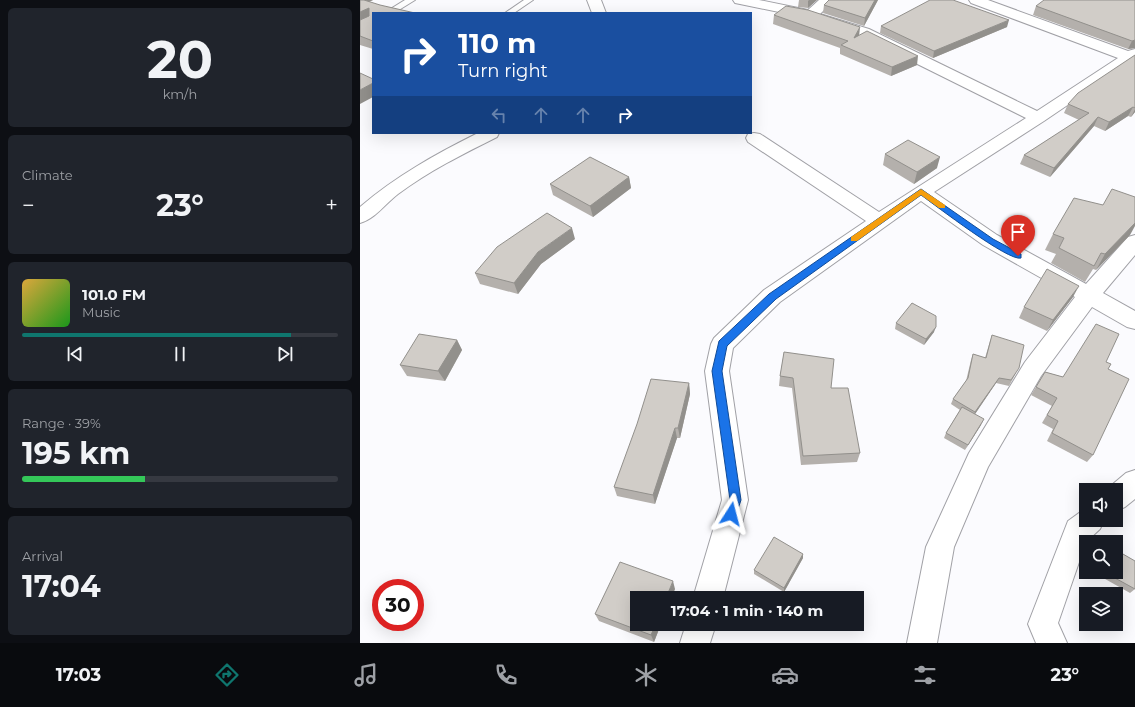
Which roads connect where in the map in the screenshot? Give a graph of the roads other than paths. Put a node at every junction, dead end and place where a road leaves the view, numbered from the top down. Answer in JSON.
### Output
{"nodes":[{"id":1,"x":411,"y":0,"type":"edge"},
{"id":2,"x":529,"y":0,"type":"edge"},
{"id":3,"x":594,"y":0,"type":"edge"},
{"id":4,"x":740,"y":0,"type":"edge"},
{"id":5,"x":827,"y":0,"type":"edge"},
{"id":6,"x":976,"y":0,"type":"edge"},
{"id":7,"x":390,"y":12,"type":"edge"},
{"id":8,"x":511,"y":12,"type":"edge"},
{"id":9,"x":599,"y":12,"type":"edge"},
{"id":10,"x":811,"y":15,"type":"junction"},
{"id":11,"x":1133,"y":56,"type":"edge"},
{"id":12,"x":1038,"y":118,"type":"junction"},
{"id":13,"x":489,"y":134,"type":"edge"},
{"id":14,"x":754,"y":138,"type":"dead end"},
{"id":15,"x":921,"y":192,"type":"junction"},
{"id":16,"x":360,"y":217,"type":"edge"},
{"id":17,"x":880,"y":221,"type":"junction"},
{"id":18,"x":1135,"y":242,"type":"edge"},
{"id":19,"x":1088,"y":296,"type":"junction"},
{"id":20,"x":1135,"y":321,"type":"edge"},
{"id":21,"x":1135,"y":482,"type":"edge"},
{"id":22,"x":1123,"y":492,"type":"edge"},
{"id":23,"x":1082,"y":527,"type":"edge"},
{"id":24,"x":710,"y":591,"type":"edge"},
{"id":25,"x":699,"y":631,"type":"edge"},
{"id":26,"x":695,"y":643,"type":"edge"},
{"id":27,"x":922,"y":643,"type":"edge"},
{"id":28,"x":1052,"y":643,"type":"edge"}],
"edges":[{"from":1,"to":7,"type":"lane"},
{"from":2,"to":8,"type":"lane"},
{"from":3,"to":9,"type":"street"},
{"from":4,"to":10,"type":"street"},
{"from":5,"to":10,"type":"street"},
{"from":6,"to":11,"type":"street"},
{"from":10,"to":12,"type":"street"},
{"from":11,"to":12,"type":"street"},
{"from":12,"to":15,"type":"street"},
{"from":13,"to":16,"type":"street"},
{"from":14,"to":17,"type":"street"},
{"from":15,"to":17,"type":"street"},
{"from":15,"to":19,"type":"street"},
{"from":17,"to":24,"type":"street"},
{"from":18,"to":19,"type":"street"},
{"from":19,"to":20,"type":"street"},
{"from":19,"to":27,"type":"street"},
{"from":21,"to":22,"type":"street"},
{"from":23,"to":28,"type":"street"},
{"from":25,"to":26,"type":"street"}]}
